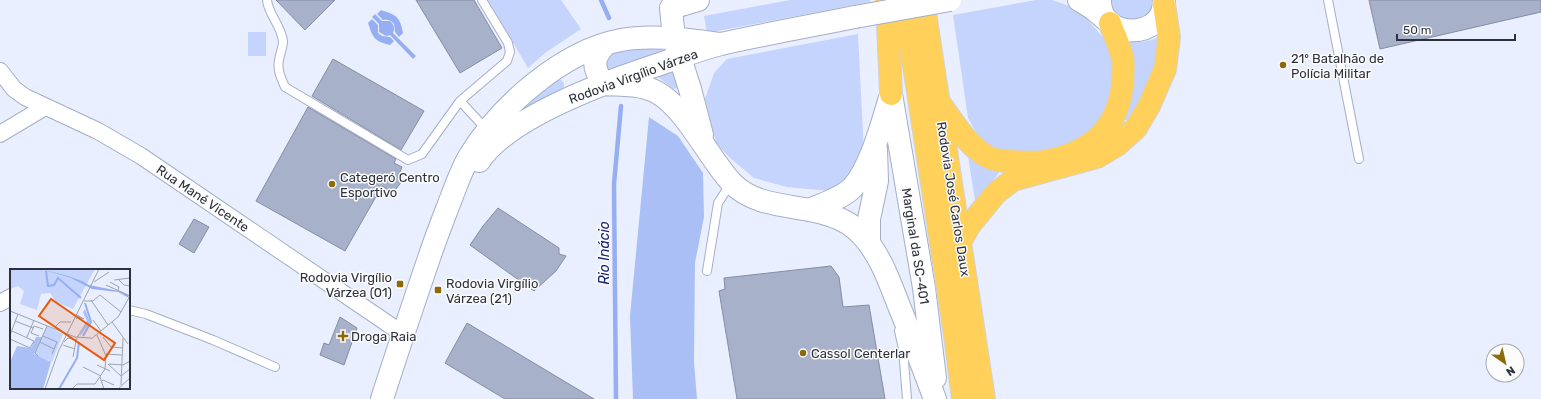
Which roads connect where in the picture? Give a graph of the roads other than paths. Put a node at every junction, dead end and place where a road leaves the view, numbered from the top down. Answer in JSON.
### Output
{"nodes":[{"id":1,"x":267,"y":0,"type":"edge"},
{"id":2,"x":482,"y":0,"type":"edge"},
{"id":3,"x":698,"y":0,"type":"edge"},
{"id":4,"x":887,"y":0,"type":"edge"},
{"id":5,"x":904,"y":0,"type":"edge"},
{"id":6,"x":923,"y":0,"type":"edge"},
{"id":7,"x":950,"y":0,"type":"edge"},
{"id":8,"x":1079,"y":0,"type":"edge"},
{"id":9,"x":1100,"y":0,"type":"edge"},
{"id":10,"x":1328,"y":0,"type":"edge"},
{"id":11,"x":1165,"y":1,"type":"edge"},
{"id":12,"x":670,"y":4,"type":"edge"},
{"id":13,"x":1110,"y":23,"type":"junction"},
{"id":14,"x":606,"y":44,"type":"junction"},
{"id":15,"x":711,"y":47,"type":"junction"},
{"id":16,"x":677,"y":48,"type":"junction"},
{"id":17,"x":556,"y":68,"type":"junction"},
{"id":18,"x":1,"y":76,"type":"edge"},
{"id":19,"x":604,"y":84,"type":"junction"},
{"id":20,"x":690,"y":89,"type":"junction"},
{"id":21,"x":891,"y":94,"type":"junction"},
{"id":22,"x":460,"y":101,"type":"junction"},
{"id":23,"x":563,"y":102,"type":"junction"},
{"id":24,"x":939,"y":102,"type":"junction"},
{"id":25,"x":45,"y":107,"type":"junction"},
{"id":26,"x":487,"y":130,"type":"junction"},
{"id":27,"x":0,"y":134,"type":"edge"},
{"id":28,"x":875,"y":141,"type":"junction"},
{"id":29,"x":705,"y":147,"type":"junction"},
{"id":30,"x":1359,"y":159,"type":"dead end"},
{"id":31,"x":732,"y":183,"type":"junction"},
{"id":32,"x":447,"y":209,"type":"junction"},
{"id":33,"x":809,"y":210,"type":"junction"},
{"id":34,"x":869,"y":242,"type":"junction"},
{"id":35,"x":960,"y":242,"type":"junction"},
{"id":36,"x":707,"y":271,"type":"dead end"},
{"id":37,"x":888,"y":277,"type":"junction"},
{"id":38,"x":10,"y":298,"type":"edge"},
{"id":39,"x":0,"y":303,"type":"edge"},
{"id":40,"x":130,"y":310,"type":"edge"},
{"id":41,"x":404,"y":334,"type":"junction"},
{"id":42,"x":275,"y":367,"type":"dead end"},
{"id":43,"x":382,"y":399,"type":"edge"},
{"id":44,"x":908,"y":399,"type":"edge"},
{"id":45,"x":936,"y":399,"type":"edge"},
{"id":46,"x":963,"y":399,"type":"edge"},
{"id":47,"x":984,"y":399,"type":"edge"}],
"edges":[{"from":1,"to":22,"type":"lane"},
{"from":2,"to":22,"type":"lane"},
{"from":3,"to":12,"type":"main road"},
{"from":4,"to":21,"type":"highway"},
{"from":5,"to":46,"type":"highway","name":"Rodovia José Carlos Daux"},
{"from":6,"to":24,"type":"highway","name":"Rodovia José Carlos Daux"},
{"from":7,"to":15,"type":"main road","name":"Rodovia Virgílio Várzea","bridge":true},
{"from":8,"to":13,"type":"main road"},
{"from":9,"to":13,"type":"main road"},
{"from":10,"to":30,"type":"lane"},
{"from":11,"to":13,"type":"main road"},
{"from":11,"to":35,"type":"highway"},
{"from":12,"to":16,"type":"main road"},
{"from":13,"to":24,"type":"highway"},
{"from":14,"to":16,"type":"main road","name":"Rodovia Virgílio Várzea"},
{"from":14,"to":17,"type":"main road","name":"Rodovia Virgílio Várzea"},
{"from":14,"to":19,"type":"main road"},
{"from":15,"to":16,"type":"main road","name":"Rodovia Virgílio Várzea"},
{"from":15,"to":20,"type":"main road"},
{"from":16,"to":19,"type":"main road","name":"Rodovia Virgílio Várzea"},
{"from":16,"to":20,"type":"main road"},
{"from":17,"to":23,"type":"main road"},
{"from":17,"to":26,"type":"main road","name":"Rodovia Virgílio Várzea"},
{"from":18,"to":25,"type":"street","name":"Rua Mané Vicente"},
{"from":19,"to":23,"type":"main road","name":"Rodovia Virgílio Várzea"},
{"from":19,"to":29,"type":"main road"},
{"from":20,"to":29,"type":"main road"},
{"from":21,"to":28,"type":"main road"},
{"from":21,"to":45,"type":"main road","name":"Marginal da SC-401"},
{"from":22,"to":26,"type":"lane"},
{"from":23,"to":32,"type":"main road","name":"Rodovia Virgílio Várzea"},
{"from":24,"to":35,"type":"highway","name":"Rodovia José Carlos Daux"},
{"from":25,"to":27,"type":"street"},
{"from":25,"to":41,"type":"street","name":"Rua Mané Vicente"},
{"from":26,"to":32,"type":"main road","name":"Rodovia Virgílio Várzea"},
{"from":28,"to":33,"type":"main road"},
{"from":28,"to":34,"type":"main road"},
{"from":29,"to":31,"type":"main road"},
{"from":31,"to":33,"type":"main road"},
{"from":31,"to":36,"type":"lane"},
{"from":32,"to":41,"type":"main road","name":"Rodovia Virgílio Várzea"},
{"from":33,"to":34,"type":"main road"},
{"from":34,"to":37,"type":"main road"},
{"from":35,"to":47,"type":"highway","name":"Rodovia José Carlos Daux"},
{"from":37,"to":44,"type":"lane"},
{"from":37,"to":45,"type":"main road"},
{"from":38,"to":39,"type":"street"},
{"from":40,"to":42,"type":"lane"},
{"from":41,"to":43,"type":"main road","name":"Rodovia Virgílio Várzea"}]}
